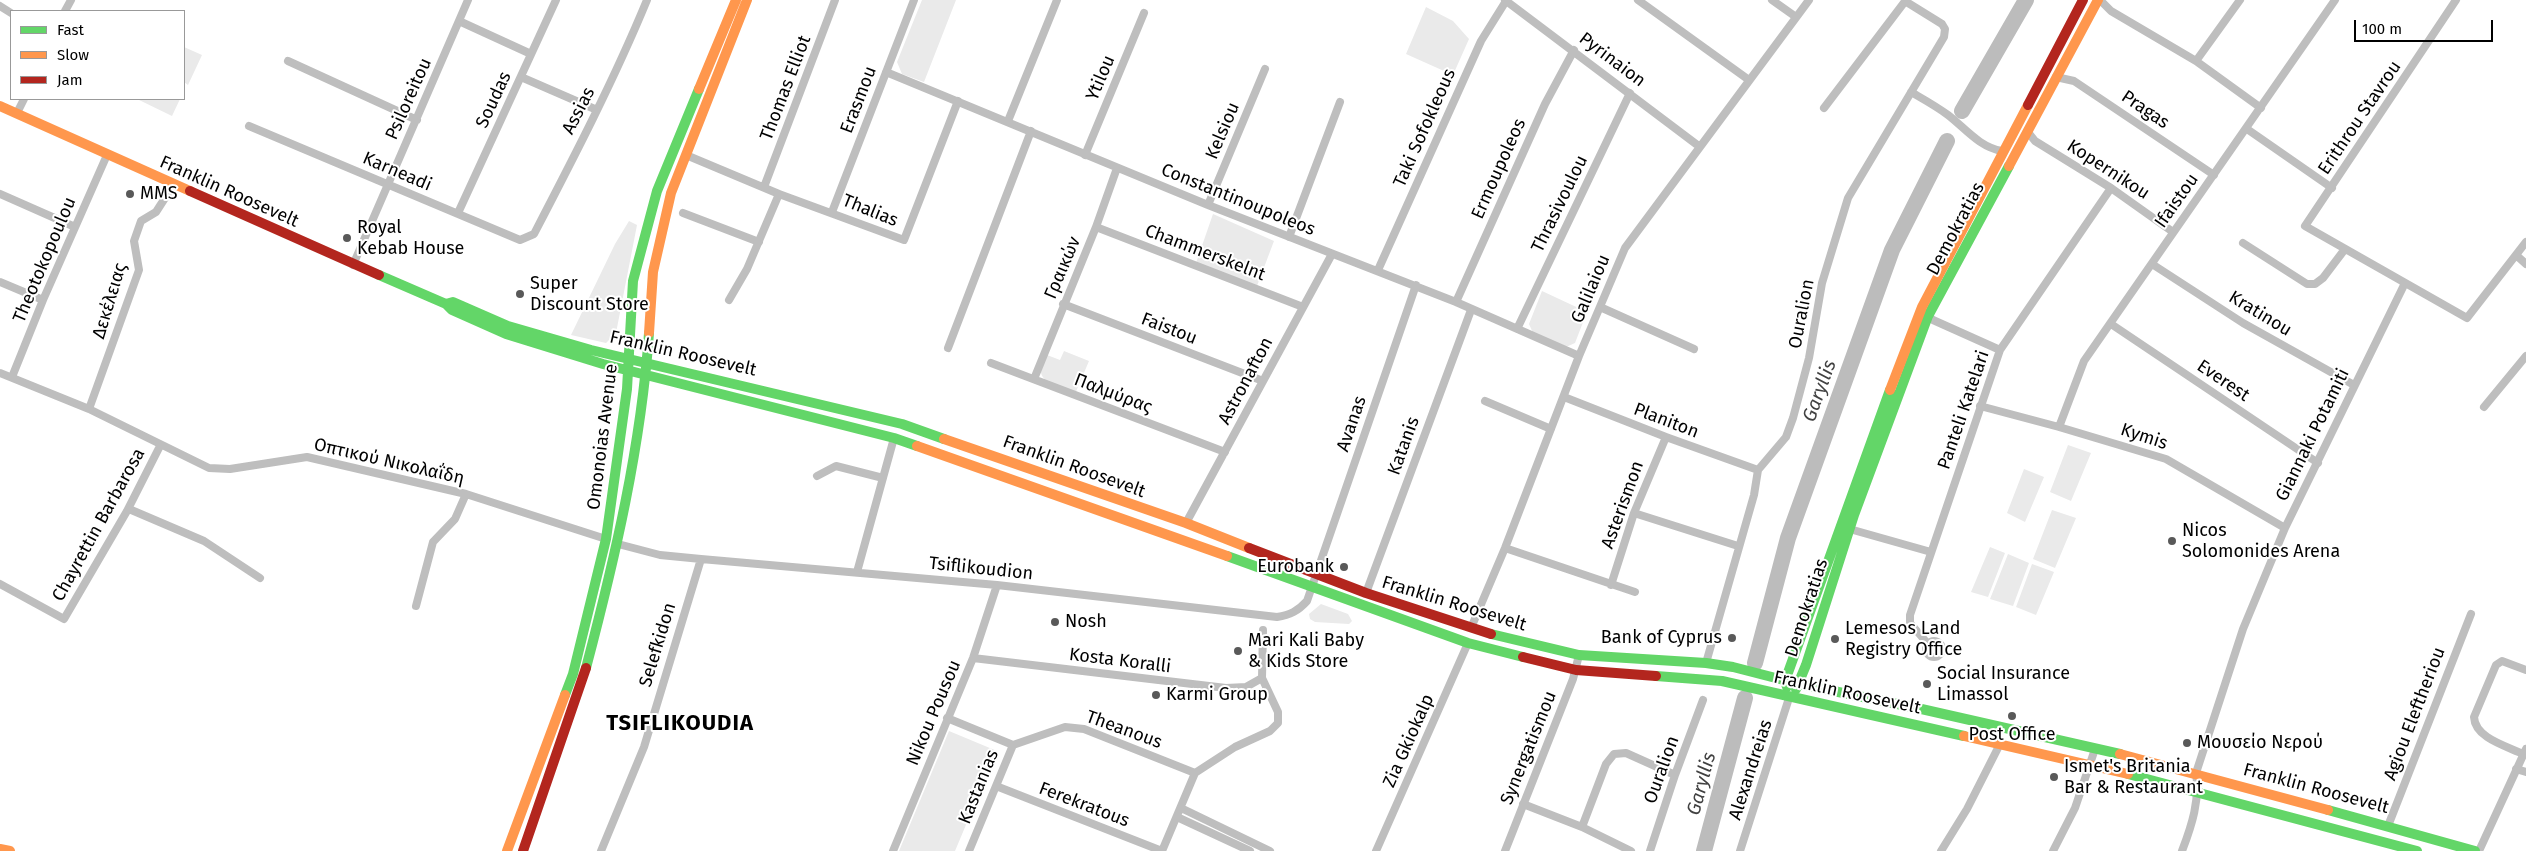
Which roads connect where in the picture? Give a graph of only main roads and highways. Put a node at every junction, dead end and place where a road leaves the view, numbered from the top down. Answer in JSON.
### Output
{"nodes":[{"id":1,"x":736,"y":0,"type":"edge"},
{"id":2,"x":747,"y":0,"type":"edge"},
{"id":3,"x":2083,"y":0,"type":"edge"},
{"id":4,"x":2099,"y":0,"type":"edge"},
{"id":5,"x":0,"y":106,"type":"edge"},
{"id":6,"x":446,"y":304,"type":"junction"},
{"id":7,"x":629,"y":359,"type":"junction"},
{"id":8,"x":647,"y":363,"type":"junction"},
{"id":9,"x":628,"y":371,"type":"junction"},
{"id":10,"x":646,"y":375,"type":"junction"},
{"id":11,"x":1785,"y":681,"type":"junction"},
{"id":12,"x":1799,"y":684,"type":"junction"},
{"id":13,"x":1789,"y":698,"type":"junction"},
{"id":14,"x":2397,"y":848,"type":"edge"},
{"id":15,"x":0,"y":849,"type":"edge"},
{"id":16,"x":10,"y":851,"type":"edge"},
{"id":17,"x":507,"y":851,"type":"edge"},
{"id":18,"x":523,"y":851,"type":"edge"},
{"id":19,"x":2417,"y":851,"type":"edge"},
{"id":20,"x":2475,"y":851,"type":"edge"}],
"edges":[{"from":1,"to":7,"type":"main road","name":"Omonoias Avenue"},
{"from":2,"to":8,"type":"main road","name":"Omonoias Avenue"},
{"from":3,"to":11,"type":"main road","name":"Demokratias"},
{"from":4,"to":12,"type":"main road","name":"Demokratias"},
{"from":5,"to":6,"type":"main road","name":"Franklin Roosevelt"},
{"from":6,"to":7,"type":"main road","name":"Franklin Roosevelt"},
{"from":6,"to":9,"type":"main road","name":"Franklin Roosevelt"},
{"from":7,"to":8,"type":"main road","name":"Franklin Roosevelt"},
{"from":7,"to":9,"type":"main road","name":"Omonoias Avenue"},
{"from":8,"to":10,"type":"main road","name":"Omonoias Avenue"},
{"from":8,"to":11,"type":"main road","name":"Franklin Roosevelt"},
{"from":9,"to":10,"type":"main road","name":"Franklin Roosevelt"},
{"from":9,"to":17,"type":"main road","name":"Omonoias Avenue"},
{"from":10,"to":13,"type":"main road","name":"Franklin Roosevelt"},
{"from":10,"to":18,"type":"main road","name":"Omonoias Avenue"},
{"from":11,"to":12,"type":"main road","name":"Franklin Roosevelt"},
{"from":11,"to":13,"type":"main road","name":"Demokratias"},
{"from":12,"to":13,"type":"main road","name":"Demokratias"},
{"from":12,"to":20,"type":"main road","name":"Franklin Roosevelt"},
{"from":13,"to":14,"type":"main road","name":"Franklin Roosevelt"},
{"from":14,"to":19,"type":"main road","name":"Franklin Roosevelt"},
{"from":15,"to":16,"type":"main road"}]}
